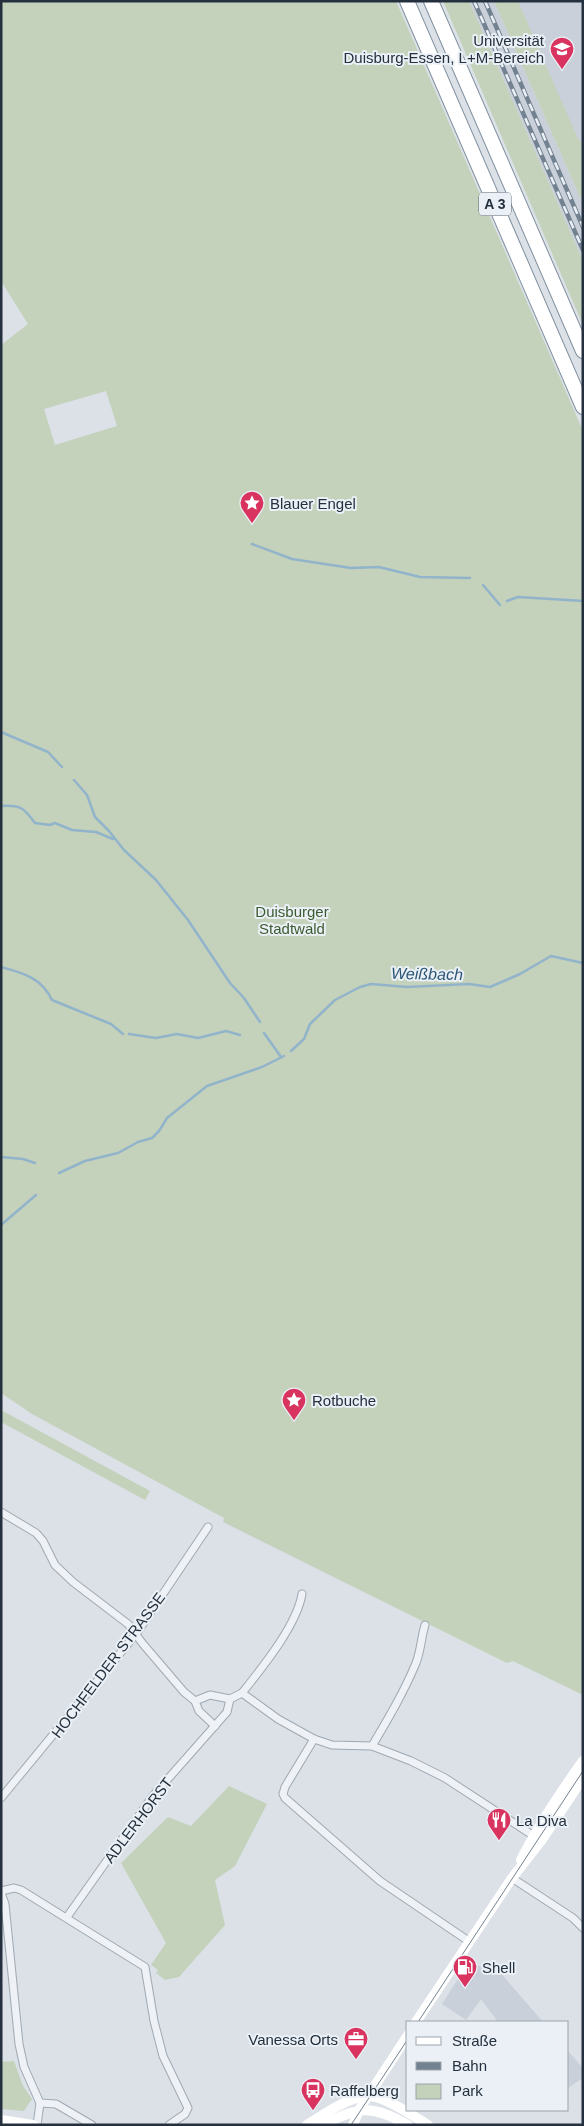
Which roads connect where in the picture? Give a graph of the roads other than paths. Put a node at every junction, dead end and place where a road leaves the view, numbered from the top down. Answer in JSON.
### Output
{"nodes":[{"id":1,"x":407,"y":1,"type":"edge"},
{"id":2,"x":431,"y":1,"type":"edge"},
{"id":3,"x":583,"y":351,"type":"edge"},
{"id":4,"x":583,"y":407,"type":"edge"},
{"id":5,"x":1,"y":1512,"type":"edge"},
{"id":6,"x":208,"y":1527,"type":"dead end"},
{"id":7,"x":302,"y":1594,"type":"dead end"},
{"id":8,"x":425,"y":1625,"type":"dead end"},
{"id":9,"x":136,"y":1634,"type":"junction"},
{"id":10,"x":242,"y":1693,"type":"junction"},
{"id":11,"x":230,"y":1699,"type":"junction"},
{"id":12,"x":195,"y":1701,"type":"junction"},
{"id":13,"x":215,"y":1726,"type":"junction"},
{"id":14,"x":314,"y":1739,"type":"junction"},
{"id":15,"x":372,"y":1746,"type":"junction"},
{"id":16,"x":583,"y":1761,"type":"edge"},
{"id":17,"x":583,"y":1778,"type":"edge"},
{"id":18,"x":1,"y":1798,"type":"edge"},
{"id":19,"x":537,"y":1839,"type":"junction"},
{"id":20,"x":512,"y":1878,"type":"junction"},
{"id":21,"x":1,"y":1892,"type":"edge"},
{"id":22,"x":67,"y":1917,"type":"junction"},
{"id":23,"x":583,"y":1928,"type":"edge"},
{"id":24,"x":470,"y":1942,"type":"junction"},
{"id":25,"x":417,"y":2021,"type":"edge"},
{"id":26,"x":406,"y":2038,"type":"edge"},
{"id":27,"x":368,"y":2096,"type":"junction"},
{"id":28,"x":40,"y":2103,"type":"junction"},
{"id":29,"x":359,"y":2110,"type":"junction"},
{"id":30,"x":1,"y":2120,"type":"edge"},
{"id":31,"x":33,"y":2125,"type":"edge"},
{"id":32,"x":37,"y":2125,"type":"edge"},
{"id":33,"x":92,"y":2125,"type":"edge"},
{"id":34,"x":169,"y":2125,"type":"edge"},
{"id":35,"x":307,"y":2125,"type":"edge"},
{"id":36,"x":322,"y":2125,"type":"edge"},
{"id":37,"x":344,"y":2125,"type":"edge"},
{"id":38,"x":353,"y":2125,"type":"edge"},
{"id":39,"x":408,"y":2125,"type":"edge"},
{"id":40,"x":428,"y":2125,"type":"edge"}],
"edges":[{"from":1,"to":4,"type":"highway","number":"A 3"},
{"from":2,"to":3,"type":"highway","number":"A 3"},
{"from":5,"to":9,"type":"street"},
{"from":6,"to":9,"type":"street","name":"HOCHFELDER STRASSE"},
{"from":7,"to":10,"type":"street"},
{"from":8,"to":15,"type":"street"},
{"from":9,"to":12,"type":"street"},
{"from":9,"to":18,"type":"street","name":"HOCHFELDER STRASSE"},
{"from":10,"to":11,"type":"street"},
{"from":10,"to":14,"type":"street"},
{"from":11,"to":12,"type":"street"},
{"from":11,"to":13,"type":"street","name":"ADLERHORST"},
{"from":12,"to":13,"type":"street"},
{"from":13,"to":22,"type":"street","name":"ADLERHORST"},
{"from":14,"to":15,"type":"street"},
{"from":14,"to":24,"type":"street"},
{"from":15,"to":19,"type":"street"},
{"from":16,"to":19,"type":"main road"},
{"from":17,"to":19,"type":"main road"},
{"from":19,"to":20,"type":"main road"},
{"from":20,"to":23,"type":"street"},
{"from":20,"to":24,"type":"main road"},
{"from":21,"to":22,"type":"street"},
{"from":21,"to":28,"type":"street"},
{"from":22,"to":34,"type":"street"},
{"from":24,"to":25,"type":"main road"},
{"from":26,"to":27,"type":"main road"},
{"from":27,"to":29,"type":"main road"},
{"from":27,"to":35,"type":"main road"},
{"from":27,"to":40,"type":"main road"},
{"from":28,"to":32,"type":"street"},
{"from":28,"to":33,"type":"street"},
{"from":29,"to":36,"type":"main road"},
{"from":29,"to":37,"type":"main road"},
{"from":29,"to":38,"type":"main road"},
{"from":29,"to":39,"type":"main road"},
{"from":30,"to":31,"type":"main road"}]}
